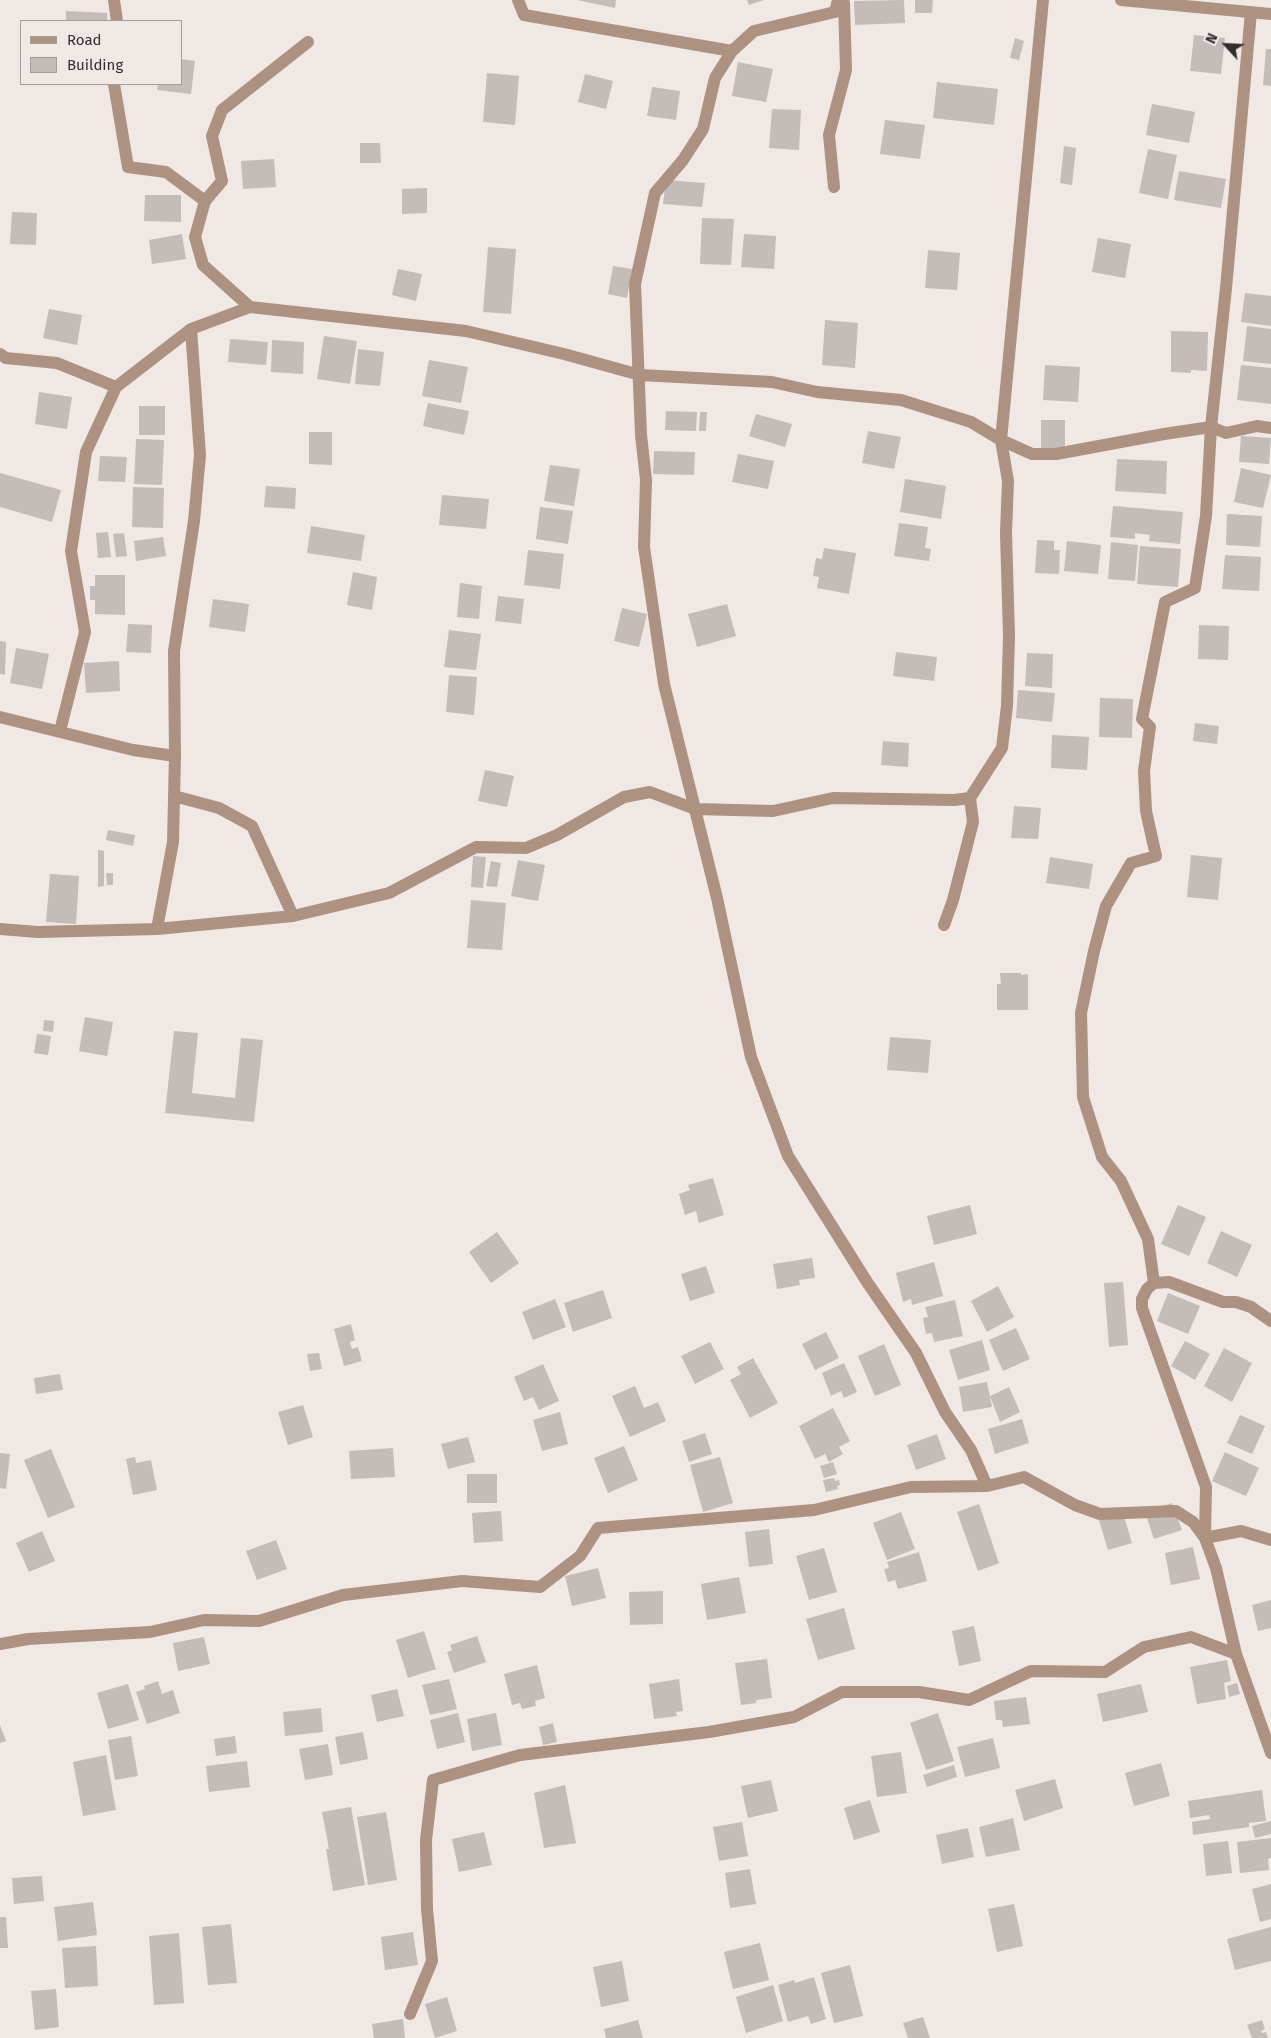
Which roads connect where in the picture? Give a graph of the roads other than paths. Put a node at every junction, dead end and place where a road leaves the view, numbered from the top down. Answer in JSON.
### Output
{"nodes":[{"id":1,"x":114,"y":0,"type":"edge"},
{"id":2,"x":518,"y":0,"type":"edge"},
{"id":3,"x":838,"y":0,"type":"edge"},
{"id":4,"x":842,"y":0,"type":"edge"},
{"id":5,"x":1044,"y":0,"type":"edge"},
{"id":6,"x":1121,"y":0,"type":"edge"},
{"id":7,"x":1251,"y":12,"type":"junction"},
{"id":8,"x":1271,"y":14,"type":"edge"},
{"id":9,"x":117,"y":20,"type":"edge"},
{"id":10,"x":308,"y":42,"type":"dead end"},
{"id":11,"x":732,"y":51,"type":"junction"},
{"id":12,"x":114,"y":85,"type":"edge"},
{"id":13,"x":834,"y":187,"type":"dead end"},
{"id":14,"x":205,"y":201,"type":"junction"},
{"id":15,"x":250,"y":307,"type":"junction"},
{"id":16,"x":191,"y":329,"type":"junction"},
{"id":17,"x":0,"y":354,"type":"edge"},
{"id":18,"x":640,"y":375,"type":"junction"},
{"id":19,"x":116,"y":386,"type":"junction"},
{"id":20,"x":1211,"y":427,"type":"junction"},
{"id":21,"x":1271,"y":428,"type":"edge"},
{"id":22,"x":1001,"y":440,"type":"junction"},
{"id":23,"x":0,"y":717,"type":"edge"},
{"id":24,"x":60,"y":731,"type":"junction"},
{"id":25,"x":175,"y":756,"type":"junction"},
{"id":26,"x":174,"y":796,"type":"junction"},
{"id":27,"x":970,"y":798,"type":"junction"},
{"id":28,"x":695,"y":808,"type":"junction"},
{"id":29,"x":293,"y":916,"type":"junction"},
{"id":30,"x":944,"y":925,"type":"dead end"},
{"id":31,"x":157,"y":929,"type":"junction"},
{"id":32,"x":0,"y":930,"type":"edge"},
{"id":33,"x":1154,"y":1283,"type":"junction"},
{"id":34,"x":1271,"y":1322,"type":"edge"},
{"id":35,"x":987,"y":1486,"type":"junction"},
{"id":36,"x":1205,"y":1538,"type":"junction"},
{"id":37,"x":1271,"y":1540,"type":"edge"},
{"id":38,"x":0,"y":1644,"type":"edge"},
{"id":39,"x":1236,"y":1654,"type":"junction"},
{"id":40,"x":1271,"y":1753,"type":"edge"},
{"id":41,"x":410,"y":2014,"type":"dead end"}],
"edges":[{"from":1,"to":9,"type":"street"},
{"from":2,"to":11,"type":"street"},
{"from":3,"to":11,"type":"street"},
{"from":4,"to":13,"type":"street"},
{"from":5,"to":22,"type":"street"},
{"from":6,"to":7,"type":"street"},
{"from":7,"to":8,"type":"street"},
{"from":7,"to":20,"type":"street"},
{"from":10,"to":14,"type":"street"},
{"from":11,"to":18,"type":"street"},
{"from":12,"to":14,"type":"street"},
{"from":14,"to":15,"type":"street"},
{"from":15,"to":16,"type":"street"},
{"from":15,"to":18,"type":"street"},
{"from":16,"to":19,"type":"street"},
{"from":16,"to":25,"type":"street"},
{"from":17,"to":19,"type":"street"},
{"from":18,"to":22,"type":"street"},
{"from":18,"to":28,"type":"street"},
{"from":19,"to":24,"type":"street"},
{"from":20,"to":21,"type":"street"},
{"from":20,"to":22,"type":"street"},
{"from":20,"to":33,"type":"street"},
{"from":22,"to":27,"type":"street"},
{"from":23,"to":24,"type":"street"},
{"from":24,"to":25,"type":"street"},
{"from":25,"to":26,"type":"street"},
{"from":26,"to":29,"type":"street"},
{"from":26,"to":31,"type":"street"},
{"from":27,"to":28,"type":"street"},
{"from":27,"to":30,"type":"street"},
{"from":28,"to":29,"type":"street"},
{"from":28,"to":35,"type":"street"},
{"from":29,"to":31,"type":"street"},
{"from":31,"to":32,"type":"street"},
{"from":33,"to":34,"type":"street"},
{"from":33,"to":36,"type":"street"},
{"from":35,"to":36,"type":"street"},
{"from":35,"to":38,"type":"street"},
{"from":36,"to":37,"type":"street"},
{"from":36,"to":39,"type":"street"},
{"from":39,"to":40,"type":"street"},
{"from":39,"to":41,"type":"street"}]}
